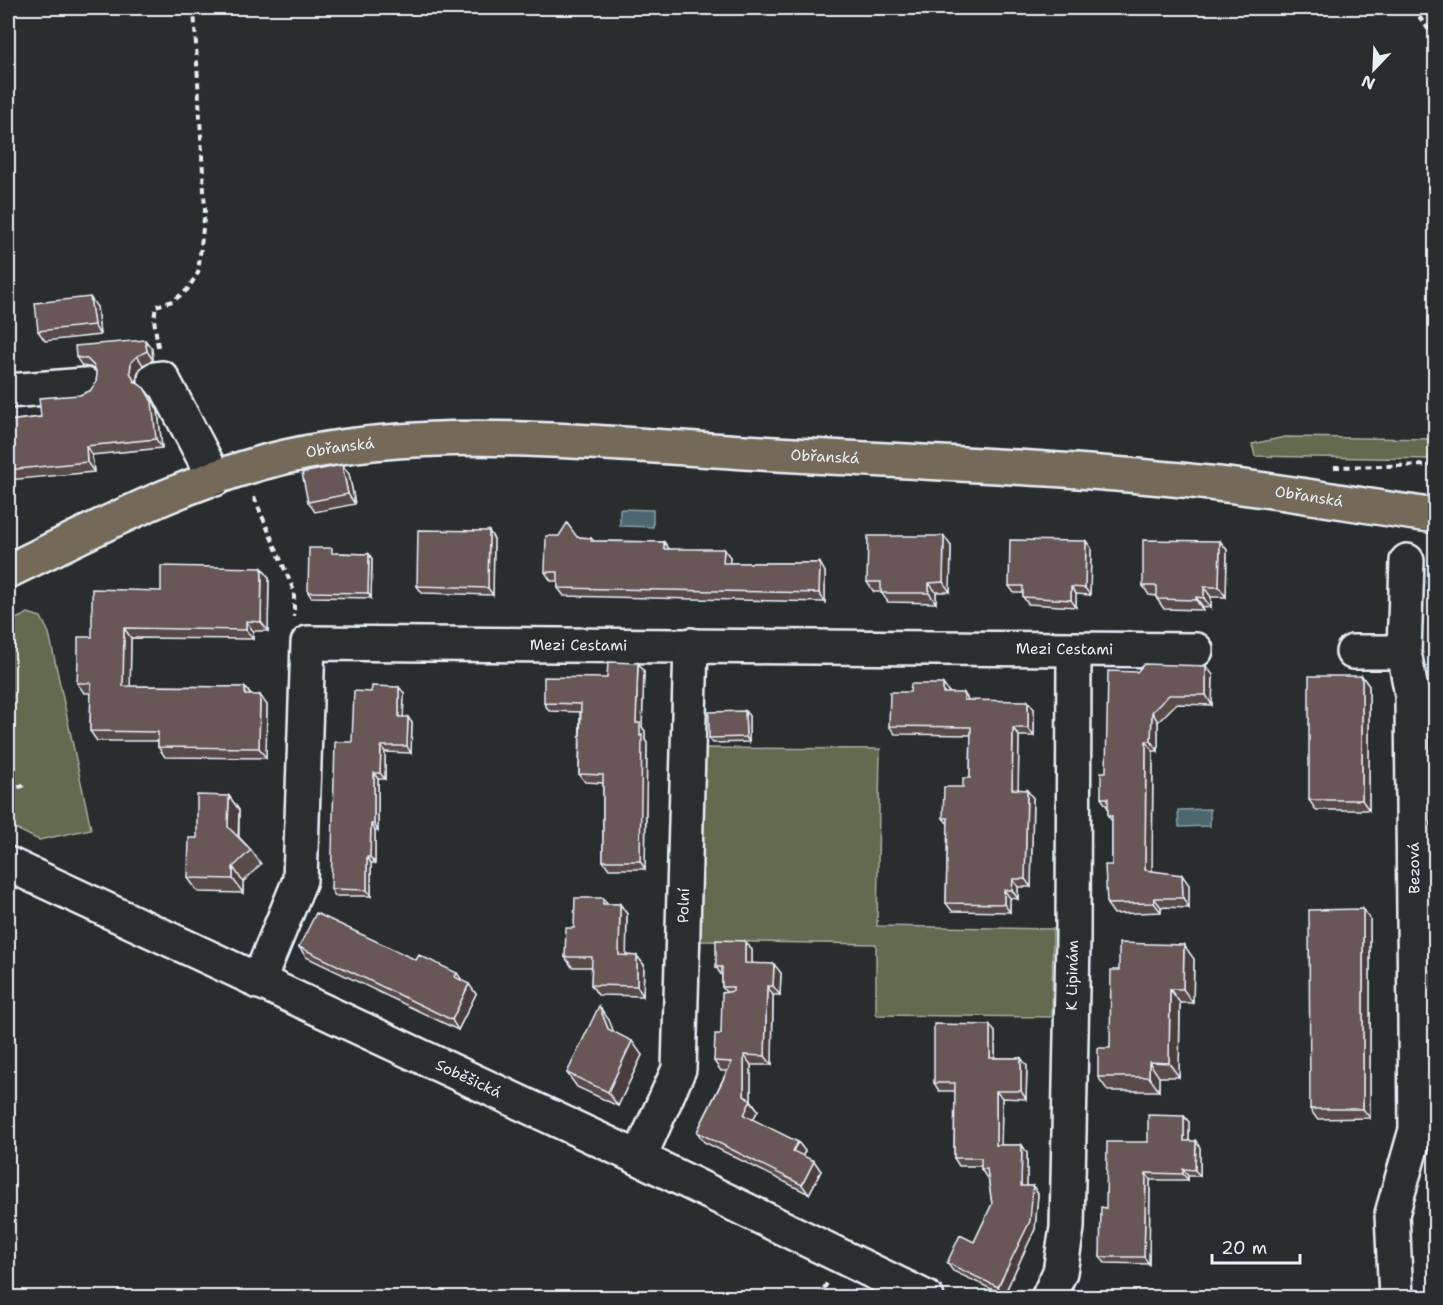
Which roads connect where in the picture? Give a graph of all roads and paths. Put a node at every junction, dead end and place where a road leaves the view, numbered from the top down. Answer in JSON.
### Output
{"nodes":[{"id":1,"x":194,"y":8,"type":"edge"},
{"id":2,"x":1413,"y":8,"type":"edge"},
{"id":3,"x":1436,"y":40,"type":"edge"},
{"id":4,"x":158,"y":378,"type":"joint"},
{"id":5,"x":85,"y":385,"type":"dead end"},
{"id":6,"x":8,"y":391,"type":"edge"},
{"id":7,"x":215,"y":479,"type":"junction"},
{"id":8,"x":249,"y":488,"type":"dead end"},
{"id":9,"x":1436,"y":516,"type":"edge"},
{"id":10,"x":1407,"y":561,"type":"dead end"},
{"id":11,"x":8,"y":571,"type":"edge"},
{"id":12,"x":308,"y":643,"type":"junction"},
{"id":13,"x":691,"y":645,"type":"junction"},
{"id":14,"x":1074,"y":650,"type":"junction"},
{"id":15,"x":1196,"y":650,"type":"dead end"},
{"id":16,"x":1353,"y":652,"type":"dead end"},
{"id":17,"x":1404,"y":652,"type":"junction"},
{"id":18,"x":28,"y":786,"type":"dead end"},
{"id":19,"x":8,"y":789,"type":"edge"},
{"id":20,"x":8,"y":864,"type":"edge"},
{"id":21,"x":258,"y":982,"type":"junction"},
{"id":22,"x":639,"y":1158,"type":"junction"},
{"id":23,"x":927,"y":1298,"type":"edge"},
{"id":24,"x":1048,"y":1298,"type":"edge"},
{"id":25,"x":1396,"y":1298,"type":"edge"}],
"edges":[{"from":1,"to":4,"type":"path"},
{"from":2,"to":3,"type":"path"},
{"from":4,"to":7,"type":"street"},
{"from":5,"to":6,"type":"street"},
{"from":7,"to":9,"type":"main road","name":"Obřanská"},
{"from":7,"to":11,"type":"main road","name":"Obřanská"},
{"from":8,"to":12,"type":"path"},
{"from":10,"to":17,"type":"street","name":"Bezová"},
{"from":12,"to":13,"type":"street","name":"Mezi Cestami"},
{"from":12,"to":21,"type":"street"},
{"from":13,"to":14,"type":"street","name":"Mezi Cestami"},
{"from":13,"to":22,"type":"street","name":"Polní"},
{"from":14,"to":15,"type":"street","name":"Mezi Cestami"},
{"from":14,"to":24,"type":"street","name":"K Lipinám"},
{"from":16,"to":17,"type":"street"},
{"from":17,"to":25,"type":"street","name":"Bezová"},
{"from":18,"to":19,"type":"path"},
{"from":20,"to":21,"type":"street","name":"Soběšická"},
{"from":21,"to":22,"type":"street","name":"Soběšická"},
{"from":22,"to":23,"type":"street","name":"Soběšická"}]}
